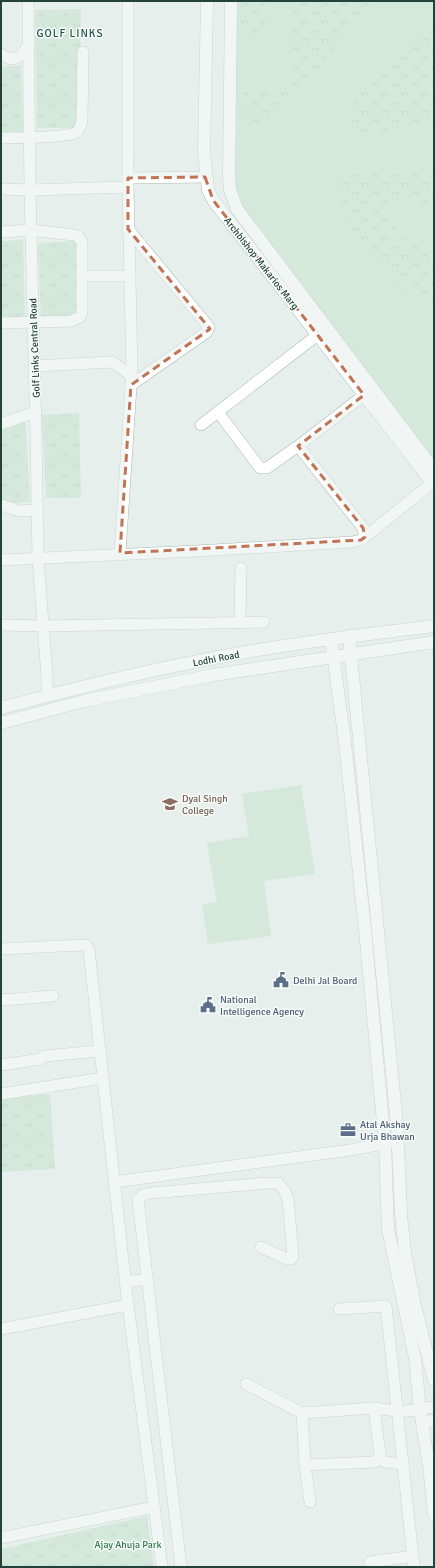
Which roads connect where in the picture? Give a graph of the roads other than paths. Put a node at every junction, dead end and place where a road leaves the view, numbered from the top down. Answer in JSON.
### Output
{"nodes":[{"id":1,"x":28,"y":1,"type":"edge"},
{"id":2,"x":128,"y":1,"type":"edge"},
{"id":3,"x":206,"y":1,"type":"edge"},
{"id":4,"x":232,"y":1,"type":"edge"},
{"id":5,"x":28,"y":46,"type":"junction"},
{"id":6,"x":83,"y":52,"type":"dead end"},
{"id":7,"x":1,"y":54,"type":"edge"},
{"id":8,"x":29,"y":137,"type":"junction"},
{"id":9,"x":1,"y":138,"type":"edge"},
{"id":10,"x":205,"y":177,"type":"junction"},
{"id":11,"x":128,"y":183,"type":"junction"},
{"id":12,"x":1,"y":189,"type":"edge"},
{"id":13,"x":30,"y":190,"type":"junction"},
{"id":14,"x":128,"y":229,"type":"junction"},
{"id":15,"x":31,"y":230,"type":"junction"},
{"id":16,"x":1,"y":232,"type":"edge"},
{"id":17,"x":82,"y":276,"type":"junction"},
{"id":18,"x":130,"y":276,"type":"junction"},
{"id":19,"x":33,"y":322,"type":"junction"},
{"id":20,"x":1,"y":323,"type":"edge"},
{"id":21,"x":322,"y":331,"type":"junction"},
{"id":22,"x":34,"y":366,"type":"junction"},
{"id":23,"x":131,"y":380,"type":"junction"},
{"id":24,"x":364,"y":395,"type":"junction"},
{"id":25,"x":36,"y":412,"type":"junction"},
{"id":26,"x":218,"y":412,"type":"junction"},
{"id":27,"x":1,"y":424,"type":"edge"},
{"id":28,"x":201,"y":425,"type":"dead end"},
{"id":29,"x":297,"y":447,"type":"junction"},
{"id":30,"x":434,"y":470,"type":"edge"},
{"id":31,"x":433,"y":484,"type":"edge"},
{"id":32,"x":1,"y":505,"type":"edge"},
{"id":33,"x":36,"y":510,"type":"junction"},
{"id":34,"x":365,"y":537,"type":"junction"},
{"id":35,"x":120,"y":554,"type":"junction"},
{"id":36,"x":38,"y":558,"type":"junction"},
{"id":37,"x":1,"y":560,"type":"edge"},
{"id":38,"x":241,"y":568,"type":"dead end"},
{"id":39,"x":264,"y":622,"type":"dead end"},
{"id":40,"x":240,"y":623,"type":"junction"},
{"id":41,"x":1,"y":625,"type":"edge"},
{"id":42,"x":42,"y":626,"type":"junction"},
{"id":43,"x":434,"y":626,"type":"edge"},
{"id":44,"x":348,"y":636,"type":"junction"},
{"id":45,"x":330,"y":639,"type":"junction"},
{"id":46,"x":434,"y":642,"type":"edge"},
{"id":47,"x":350,"y":654,"type":"junction"},
{"id":48,"x":333,"y":657,"type":"junction"},
{"id":49,"x":47,"y":696,"type":"junction"},
{"id":50,"x":1,"y":708,"type":"edge"},
{"id":51,"x":1,"y":723,"type":"edge"},
{"id":52,"x":1,"y":949,"type":"edge"},
{"id":53,"x":53,"y":996,"type":"dead end"},
{"id":54,"x":1,"y":1000,"type":"edge"},
{"id":55,"x":100,"y":1051,"type":"junction"},
{"id":56,"x":1,"y":1065,"type":"edge"},
{"id":57,"x":103,"y":1078,"type":"junction"},
{"id":58,"x":1,"y":1094,"type":"edge"},
{"id":59,"x":398,"y":1141,"type":"junction"},
{"id":60,"x":385,"y":1144,"type":"junction"},
{"id":61,"x":114,"y":1182,"type":"junction"},
{"id":62,"x":261,"y":1247,"type":"dead end"},
{"id":63,"x":147,"y":1279,"type":"junction"},
{"id":64,"x":126,"y":1282,"type":"junction"},
{"id":65,"x":128,"y":1305,"type":"junction"},
{"id":66,"x":339,"y":1309,"type":"dead end"},
{"id":67,"x":1,"y":1329,"type":"edge"},
{"id":68,"x":434,"y":1375,"type":"edge"},
{"id":69,"x":434,"y":1380,"type":"edge"},
{"id":70,"x":246,"y":1384,"type":"dead end"},
{"id":71,"x":434,"y":1407,"type":"edge"},
{"id":72,"x":374,"y":1408,"type":"junction"},
{"id":73,"x":420,"y":1410,"type":"junction"},
{"id":74,"x":396,"y":1411,"type":"junction"},
{"id":75,"x":302,"y":1413,"type":"junction"},
{"id":76,"x":428,"y":1421,"type":"edge"},
{"id":77,"x":430,"y":1440,"type":"edge"},
{"id":78,"x":380,"y":1458,"type":"junction"},
{"id":79,"x":403,"y":1464,"type":"junction"},
{"id":80,"x":305,"y":1465,"type":"junction"},
{"id":81,"x":310,"y":1502,"type":"dead end"},
{"id":82,"x":154,"y":1507,"type":"junction"},
{"id":83,"x":434,"y":1515,"type":"edge"},
{"id":84,"x":1,"y":1538,"type":"edge"},
{"id":85,"x":370,"y":1562,"type":"dead end"},
{"id":86,"x":414,"y":1562,"type":"edge"},
{"id":87,"x":162,"y":1567,"type":"edge"},
{"id":88,"x":181,"y":1567,"type":"edge"}],
"edges":[{"from":1,"to":5,"type":"street","name":"Golf Links Central Road"},
{"from":2,"to":11,"type":"street"},
{"from":3,"to":10,"type":"street","name":"Archbishop Makarios Marg"},
{"from":4,"to":21,"type":"street","name":"Archbishop Makarios Marg"},
{"from":5,"to":7,"type":"street"},
{"from":5,"to":8,"type":"street","name":"Golf Links Central Road"},
{"from":6,"to":8,"type":"street"},
{"from":8,"to":9,"type":"street"},
{"from":8,"to":13,"type":"street","name":"Golf Links Central Road"},
{"from":10,"to":11,"type":"street"},
{"from":10,"to":21,"type":"street","name":"Archbishop Makarios Marg"},
{"from":11,"to":13,"type":"street"},
{"from":11,"to":14,"type":"street"},
{"from":12,"to":13,"type":"street"},
{"from":13,"to":15,"type":"street","name":"Golf Links Central Road"},
{"from":14,"to":18,"type":"street"},
{"from":14,"to":23,"type":"street"},
{"from":15,"to":16,"type":"street"},
{"from":15,"to":17,"type":"street"},
{"from":15,"to":19,"type":"street","name":"Golf Links Central Road"},
{"from":17,"to":18,"type":"street"},
{"from":17,"to":19,"type":"street"},
{"from":18,"to":23,"type":"street"},
{"from":19,"to":20,"type":"street"},
{"from":19,"to":22,"type":"street","name":"Golf Links Central Road"},
{"from":21,"to":24,"type":"street","name":"Archbishop Makarios Marg"},
{"from":21,"to":26,"type":"street"},
{"from":21,"to":30,"type":"street","name":"Archbishop Makarios Marg"},
{"from":22,"to":23,"type":"street"},
{"from":22,"to":25,"type":"street","name":"Golf Links Central Road"},
{"from":23,"to":35,"type":"street"},
{"from":24,"to":29,"type":"street"},
{"from":24,"to":31,"type":"street","name":"Archbishop Makarios Marg"},
{"from":25,"to":27,"type":"street"},
{"from":25,"to":33,"type":"street","name":"Golf Links Central Road"},
{"from":26,"to":28,"type":"street"},
{"from":26,"to":29,"type":"street"},
{"from":29,"to":34,"type":"street"},
{"from":31,"to":34,"type":"street"},
{"from":32,"to":33,"type":"street"},
{"from":33,"to":36,"type":"street","name":"Golf Links Central Road"},
{"from":34,"to":35,"type":"street"},
{"from":35,"to":36,"type":"street"},
{"from":36,"to":37,"type":"street"},
{"from":36,"to":42,"type":"street","name":"Golf Links Central Road"},
{"from":38,"to":40,"type":"street"},
{"from":39,"to":40,"type":"street"},
{"from":40,"to":42,"type":"street"},
{"from":41,"to":42,"type":"street"},
{"from":42,"to":49,"type":"street","name":"Golf Links Central Road"},
{"from":43,"to":44,"type":"street","name":"Lodhi Road"},
{"from":44,"to":45,"type":"street","name":"Lodhi Road"},
{"from":44,"to":47,"type":"street"},
{"from":45,"to":48,"type":"street"},
{"from":45,"to":49,"type":"street","name":"Lodhi Road"},
{"from":46,"to":47,"type":"street","name":"Lodhi Road"},
{"from":47,"to":48,"type":"street","name":"Lodhi Road"},
{"from":47,"to":59,"type":"street"},
{"from":48,"to":51,"type":"street","name":"Lodhi Road"},
{"from":48,"to":60,"type":"street"},
{"from":49,"to":50,"type":"street","name":"Lodhi Road"},
{"from":52,"to":55,"type":"street"},
{"from":53,"to":54,"type":"street"},
{"from":55,"to":56,"type":"street"},
{"from":55,"to":57,"type":"street"},
{"from":57,"to":58,"type":"street"},
{"from":57,"to":61,"type":"street"},
{"from":59,"to":60,"type":"street"},
{"from":59,"to":68,"type":"street"},
{"from":60,"to":61,"type":"street"},
{"from":60,"to":73,"type":"street"},
{"from":61,"to":64,"type":"street"},
{"from":62,"to":63,"type":"street"},
{"from":63,"to":64,"type":"street"},
{"from":63,"to":88,"type":"street"},
{"from":64,"to":65,"type":"street"},
{"from":65,"to":67,"type":"street"},
{"from":65,"to":82,"type":"street"},
{"from":66,"to":74,"type":"street"},
{"from":68,"to":69,"type":"street"},
{"from":70,"to":75,"type":"street"},
{"from":71,"to":73,"type":"street"},
{"from":72,"to":74,"type":"street"},
{"from":72,"to":75,"type":"street"},
{"from":72,"to":78,"type":"street"},
{"from":73,"to":74,"type":"street"},
{"from":73,"to":76,"type":"street"},
{"from":74,"to":79,"type":"street"},
{"from":75,"to":80,"type":"street"},
{"from":76,"to":77,"type":"street"},
{"from":77,"to":83,"type":"street"},
{"from":78,"to":79,"type":"street"},
{"from":78,"to":80,"type":"street"},
{"from":79,"to":86,"type":"street"},
{"from":80,"to":81,"type":"street"},
{"from":82,"to":84,"type":"street"},
{"from":82,"to":87,"type":"street"},
{"from":85,"to":86,"type":"street"}]}
